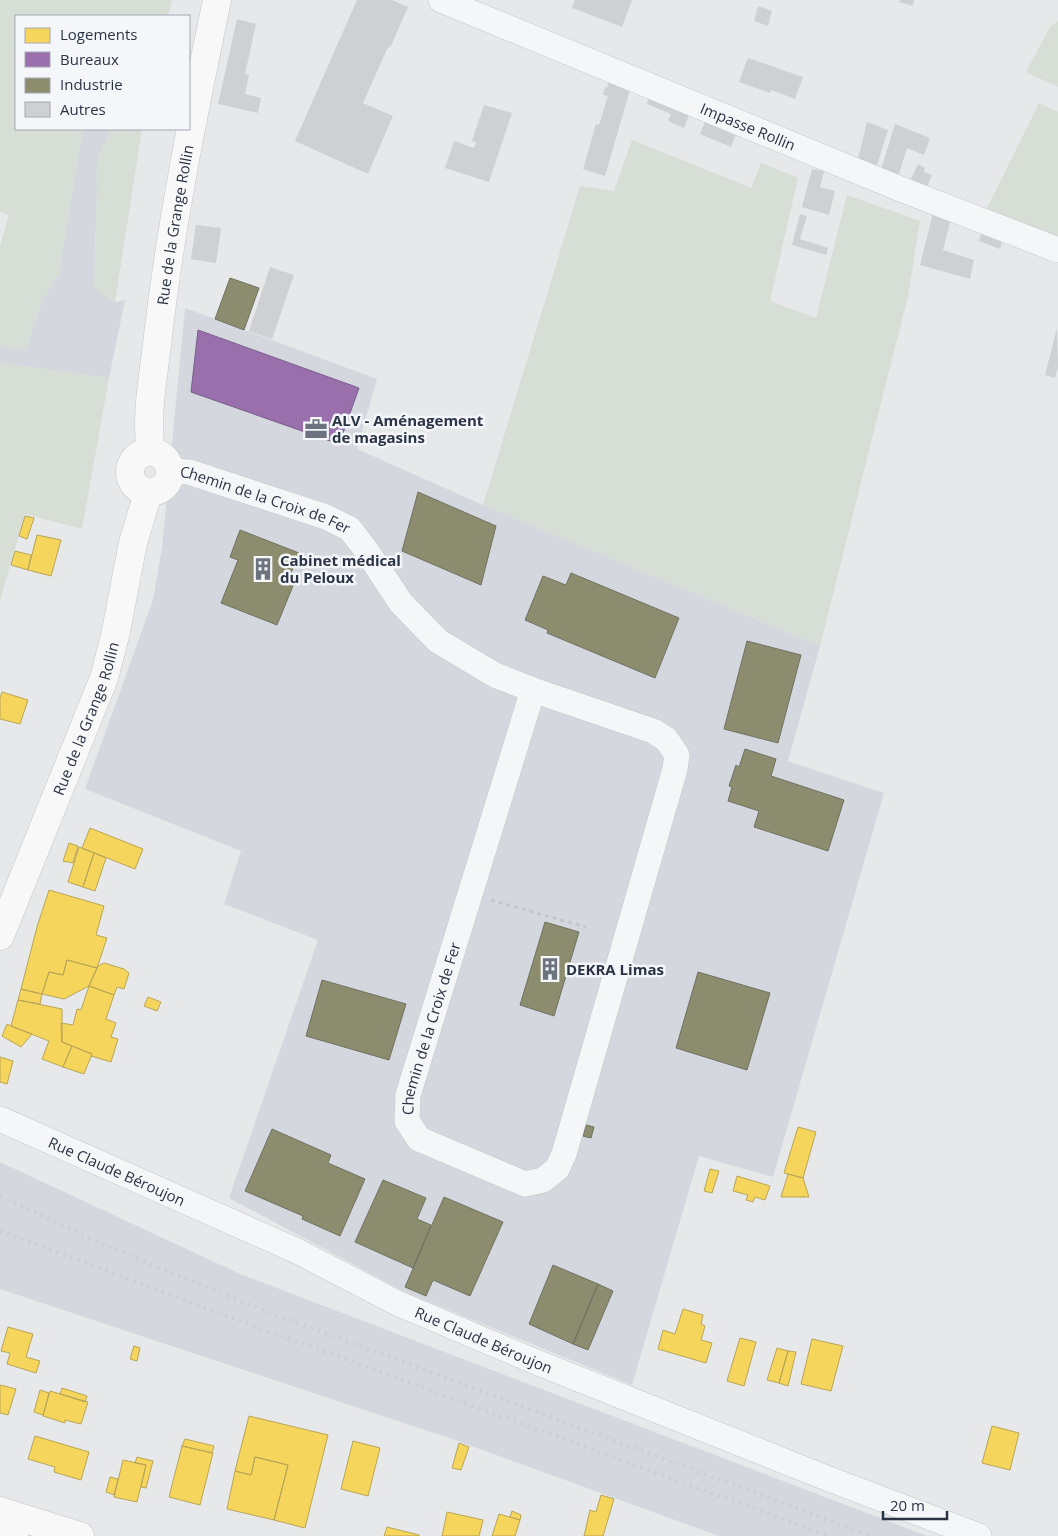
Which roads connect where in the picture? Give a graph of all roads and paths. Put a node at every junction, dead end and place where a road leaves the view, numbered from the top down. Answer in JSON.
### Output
{"nodes":[{"id":1,"x":217,"y":0,"type":"edge"},
{"id":2,"x":441,"y":0,"type":"edge"},
{"id":3,"x":1058,"y":250,"type":"edge"},
{"id":4,"x":152,"y":452,"type":"junction"},
{"id":5,"x":170,"y":471,"type":"junction"},
{"id":6,"x":148,"y":493,"type":"junction"},
{"id":7,"x":533,"y":690,"type":"junction"},
{"id":8,"x":470,"y":894,"type":"junction"},
{"id":9,"x":586,"y":927,"type":"dead end"},
{"id":10,"x":0,"y":936,"type":"edge"},
{"id":11,"x":0,"y":1119,"type":"edge"},
{"id":12,"x":0,"y":1511,"type":"edge"},
{"id":13,"x":0,"y":1532,"type":"edge"},
{"id":14,"x":14,"y":1536,"type":"edge"},
{"id":15,"x":80,"y":1536,"type":"edge"},
{"id":16,"x":979,"y":1536,"type":"edge"}],
"edges":[{"from":1,"to":4,"type":"main road","name":"Rue de la Grange Rollin"},
{"from":2,"to":3,"type":"street","name":"Impasse Rollin"},
{"from":4,"to":5,"type":"main road"},
{"from":4,"to":6,"type":"main road"},
{"from":5,"to":6,"type":"main road"},
{"from":5,"to":7,"type":"street","name":"Chemin de la Croix de Fer"},
{"from":6,"to":10,"type":"main road","name":"Rue de la Grange Rollin"},
{"from":7,"to":8,"type":"street","name":"Chemin de la Croix de Fer"},
{"from":7,"to":8,"type":"street","name":"Chemin de la Croix de Fer"},
{"from":8,"to":9,"type":"path"},
{"from":11,"to":16,"type":"street","name":"Rue Claude Béroujon"},
{"from":12,"to":15,"type":"main road"},
{"from":13,"to":14,"type":"main road"}]}
